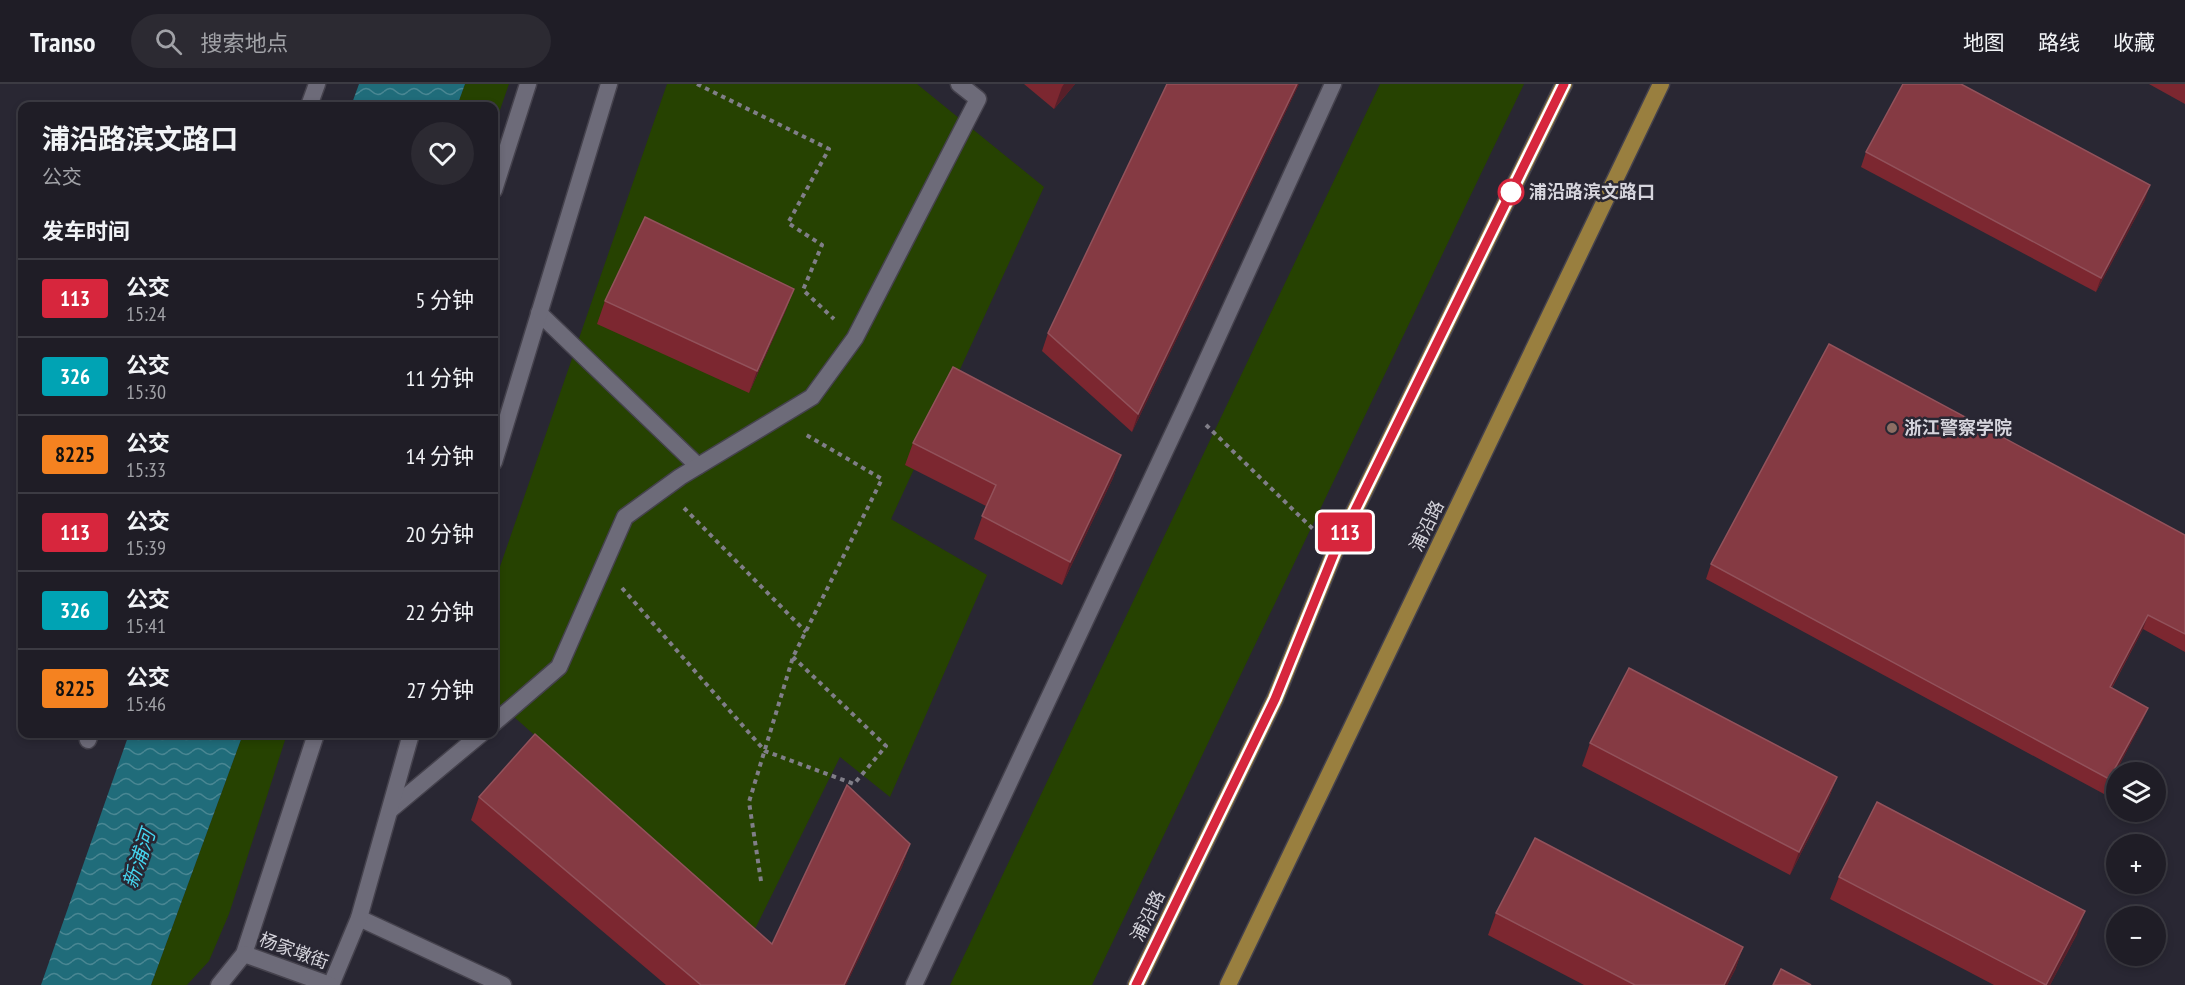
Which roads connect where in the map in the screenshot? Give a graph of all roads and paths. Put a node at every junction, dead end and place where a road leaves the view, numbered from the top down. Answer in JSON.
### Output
{"nodes":[{"id":1,"x":317,"y":84,"type":"edge"},
{"id":2,"x":528,"y":84,"type":"edge"},
{"id":3,"x":609,"y":84,"type":"edge"},
{"id":4,"x":697,"y":84,"type":"edge"},
{"id":5,"x":959,"y":84,"type":"edge"},
{"id":6,"x":1333,"y":84,"type":"edge"},
{"id":7,"x":1564,"y":84,"type":"edge"},
{"id":8,"x":1661,"y":84,"type":"edge"},
{"id":9,"x":310,"y":102,"type":"edge"},
{"id":10,"x":498,"y":178,"type":"edge"},
{"id":11,"x":539,"y":313,"type":"junction"},
{"id":12,"x":855,"y":338,"type":"junction"},
{"id":13,"x":1186,"y":406,"type":"junction"},
{"id":14,"x":777,"y":418,"type":"junction"},
{"id":15,"x":498,"y":449,"type":"edge"},
{"id":16,"x":698,"y":466,"type":"junction"},
{"id":17,"x":665,"y":488,"type":"junction"},
{"id":18,"x":1335,"y":551,"type":"junction"},
{"id":19,"x":603,"y":567,"type":"junction"},
{"id":20,"x":806,"y":632,"type":"junction"},
{"id":21,"x":793,"y":657,"type":"junction"},
{"id":22,"x":498,"y":720,"type":"edge"},
{"id":23,"x":315,"y":738,"type":"edge"},
{"id":24,"x":410,"y":738,"type":"edge"},
{"id":25,"x":476,"y":738,"type":"edge"},
{"id":26,"x":765,"y":752,"type":"junction"},
{"id":27,"x":390,"y":810,"type":"junction"},
{"id":28,"x":760,"y":881,"type":"dead end"},
{"id":29,"x":359,"y":918,"type":"junction"},
{"id":30,"x":244,"y":954,"type":"junction"},
{"id":31,"x":219,"y":985,"type":"edge"},
{"id":32,"x":331,"y":985,"type":"edge"},
{"id":33,"x":503,"y":985,"type":"edge"},
{"id":34,"x":914,"y":985,"type":"edge"},
{"id":35,"x":1136,"y":985,"type":"edge"},
{"id":36,"x":1228,"y":985,"type":"edge"}],
"edges":[{"from":1,"to":9,"type":"street"},
{"from":2,"to":10,"type":"street"},
{"from":3,"to":11,"type":"street"},
{"from":4,"to":12,"type":"path"},
{"from":5,"to":12,"type":"street"},
{"from":6,"to":13,"type":"street"},
{"from":7,"to":18,"type":"main road","name":"浦沿路"},
{"from":8,"to":36,"type":"main road","name":"浦沿路"},
{"from":11,"to":15,"type":"street"},
{"from":11,"to":16,"type":"street"},
{"from":12,"to":14,"type":"street"},
{"from":13,"to":18,"type":"path"},
{"from":13,"to":34,"type":"street"},
{"from":14,"to":16,"type":"street"},
{"from":14,"to":20,"type":"path"},
{"from":16,"to":17,"type":"street"},
{"from":17,"to":19,"type":"street"},
{"from":17,"to":20,"type":"path"},
{"from":18,"to":35,"type":"main road","name":"浦沿路"},
{"from":19,"to":22,"type":"street"},
{"from":19,"to":26,"type":"path"},
{"from":20,"to":21,"type":"path"},
{"from":21,"to":26,"type":"path"},
{"from":21,"to":26,"type":"path"},
{"from":23,"to":30,"type":"street"},
{"from":24,"to":27,"type":"street"},
{"from":25,"to":27,"type":"street"},
{"from":26,"to":28,"type":"path"},
{"from":27,"to":29,"type":"street"},
{"from":29,"to":32,"type":"street"},
{"from":29,"to":33,"type":"street"},
{"from":30,"to":31,"type":"street"},
{"from":30,"to":32,"type":"street","name":"杨家墩街"}]}
